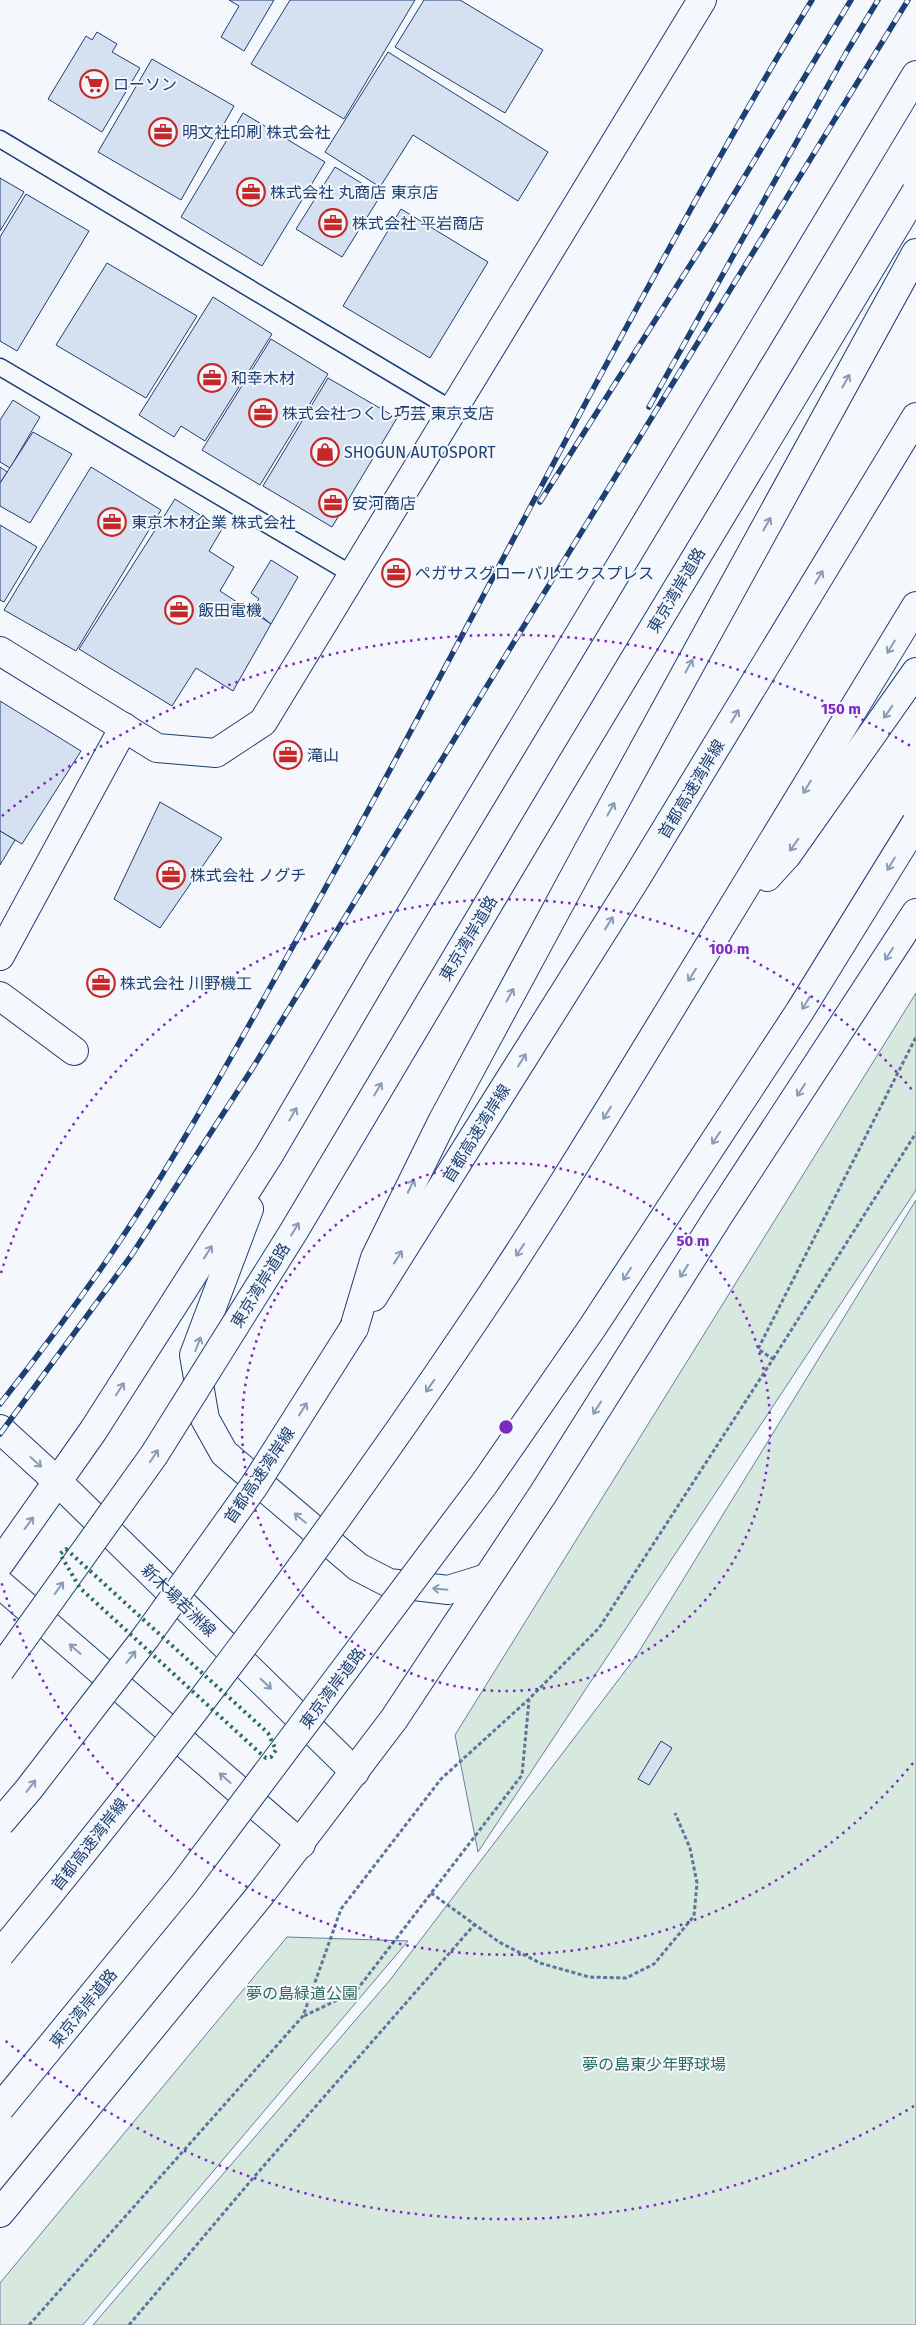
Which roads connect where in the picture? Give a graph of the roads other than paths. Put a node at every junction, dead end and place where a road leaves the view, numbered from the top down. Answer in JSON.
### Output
{"nodes":[{"id":1,"x":702,"y":0,"type":"edge"},
{"id":2,"x":916,"y":75,"type":"edge"},
{"id":3,"x":0,"y":139,"type":"edge"},
{"id":4,"x":916,"y":192,"type":"edge"},
{"id":5,"x":916,"y":253,"type":"edge"},
{"id":6,"x":0,"y":367,"type":"edge"},
{"id":7,"x":453,"y":410,"type":"junction"},
{"id":8,"x":916,"y":417,"type":"edge"},
{"id":9,"x":353,"y":575,"type":"junction"},
{"id":10,"x":916,"y":606,"type":"edge"},
{"id":11,"x":0,"y":651,"type":"edge"},
{"id":12,"x":916,"y":672,"type":"edge"},
{"id":13,"x":124,"y":728,"type":"junction"},
{"id":14,"x":916,"y":823,"type":"edge"},
{"id":15,"x":916,"y":913,"type":"edge"},
{"id":16,"x":717,"y":933,"type":"junction"},
{"id":17,"x":0,"y":956,"type":"edge"},
{"id":18,"x":0,"y":996,"type":"edge"},
{"id":19,"x":74,"y":1051,"type":"dead end"},
{"id":20,"x":269,"y":1155,"type":"junction"},
{"id":21,"x":354,"y":1328,"type":"junction"},
{"id":22,"x":0,"y":1429,"type":"edge"},
{"id":23,"x":58,"y":1482,"type":"junction"},
{"id":24,"x":0,"y":1562,"type":"edge"},
{"id":25,"x":487,"y":1578,"type":"junction"},
{"id":26,"x":0,"y":1584,"type":"edge"},
{"id":27,"x":0,"y":1670,"type":"edge"},
{"id":28,"x":356,"y":1772,"type":"junction"},
{"id":29,"x":0,"y":1823,"type":"edge"},
{"id":30,"x":301,"y":1844,"type":"junction"},
{"id":31,"x":0,"y":1954,"type":"edge"},
{"id":32,"x":0,"y":2108,"type":"edge"},
{"id":33,"x":0,"y":2213,"type":"edge"}],
"edges":[{"from":1,"to":7,"type":"main road"},
{"from":20,"to":2,"type":"main road","one_way":true},
{"from":3,"to":7,"type":"lane"},
{"from":27,"to":4,"type":"main road","name":"東京湾岸道路","one_way":true,"bridge":true},
{"from":21,"to":5,"type":"main road","one_way":true},
{"from":6,"to":9,"type":"lane"},
{"from":7,"to":9,"type":"main road"},
{"from":21,"to":8,"type":"main road","name":"首都高速湾岸線","one_way":true},
{"from":9,"to":13,"type":"main road"},
{"from":10,"to":16,"type":"main road","name":"首都高速湾岸線","one_way":true},
{"from":11,"to":13,"type":"main road"},
{"from":12,"to":16,"type":"main road","one_way":true},
{"from":13,"to":17,"type":"main road"},
{"from":14,"to":32,"type":"main road","name":"東京湾岸道路","one_way":true,"bridge":true},
{"from":15,"to":25,"type":"main road","one_way":true},
{"from":16,"to":31,"type":"main road","name":"首都高速湾岸線","one_way":true,"bridge":true},
{"from":18,"to":19,"type":"main road"},
{"from":23,"to":20,"type":"main road","one_way":true},
{"from":25,"to":20,"type":"main road","one_way":true},
{"from":29,"to":21,"type":"main road","name":"首都高速湾岸線","one_way":true,"bridge":true},
{"from":22,"to":23,"type":"main road","name":"新木場若洲線","one_way":true},
{"from":24,"to":23,"type":"main road","one_way":true},
{"from":23,"to":28,"type":"main road","name":"新木場若洲線","one_way":true},
{"from":25,"to":28,"type":"main road"},
{"from":30,"to":26,"type":"main road","one_way":true},
{"from":28,"to":30,"type":"main road"},
{"from":30,"to":33,"type":"main road"}]}
